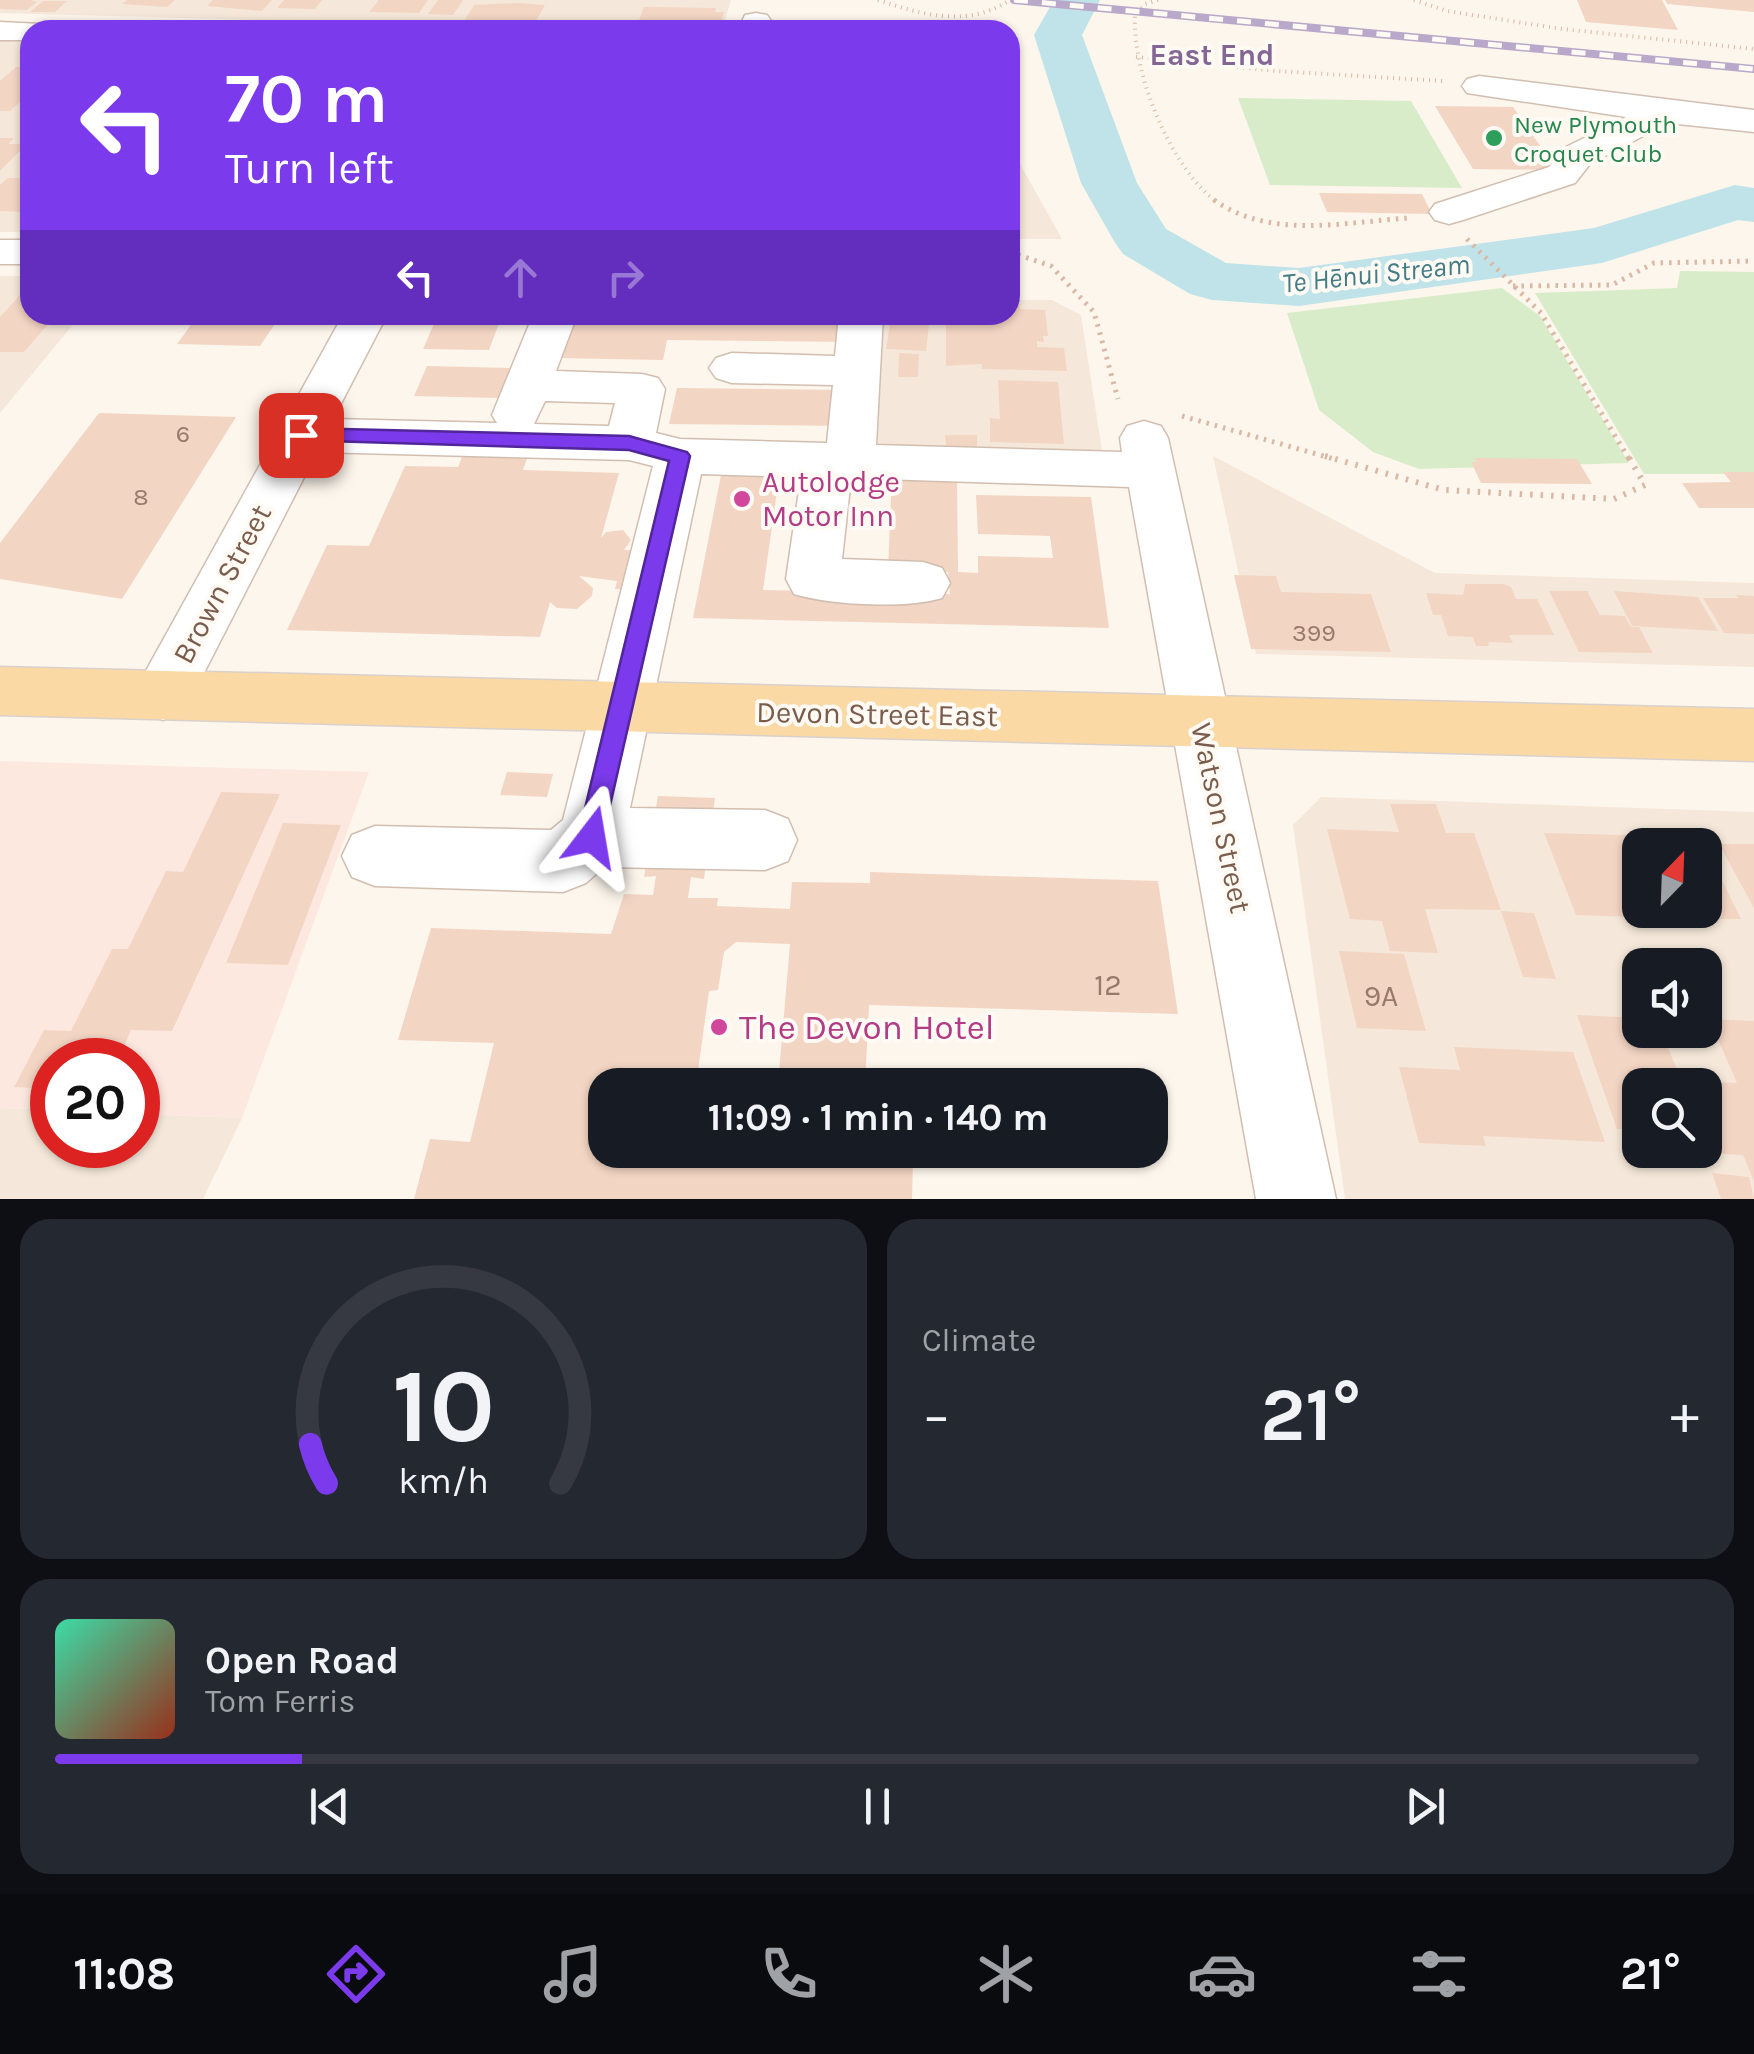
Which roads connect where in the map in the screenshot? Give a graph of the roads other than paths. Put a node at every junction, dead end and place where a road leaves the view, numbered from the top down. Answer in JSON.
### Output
{"nodes":[{"id":1,"x":1479,"y":86,"type":"road end"},
{"id":2,"x":1663,"y":112,"type":"junction"},
{"id":3,"x":1754,"y":121,"type":"edge"},
{"id":4,"x":1440,"y":220,"type":"road end"},
{"id":5,"x":360,"y":325,"type":"edge"},
{"id":6,"x":551,"y":325,"type":"edge"},
{"id":7,"x":860,"y":325,"type":"edge"},
{"id":8,"x":732,"y":368,"type":"dead end"},
{"id":9,"x":857,"y":372,"type":"junction"},
{"id":10,"x":528,"y":385,"type":"junction"},
{"id":11,"x":301,"y":435,"type":"junction"},
{"id":12,"x":506,"y":440,"type":"junction"},
{"id":13,"x":654,"y":450,"type":"junction"},
{"id":14,"x":839,"y":461,"type":"junction"},
{"id":15,"x":923,"y":583,"type":"dead end"},
{"id":16,"x":0,"y":691,"type":"edge"},
{"id":17,"x":163,"y":694,"type":"junction"},
{"id":18,"x":624,"y":707,"type":"junction"},
{"id":19,"x":1202,"y":721,"type":"junction"},
{"id":20,"x":1754,"y":735,"type":"edge"},
{"id":21,"x":592,"y":837,"type":"junction"},
{"id":22,"x":765,"y":840,"type":"dead end"},
{"id":23,"x":375,"y":856,"type":"dead end"},
{"id":24,"x":1296,"y":1199,"type":"edge"}],
"edges":[{"from":1,"to":2,"type":"street"},
{"from":2,"to":3,"type":"street"},
{"from":2,"to":4,"type":"street"},
{"from":5,"to":11,"type":"street","name":"Brown Street"},
{"from":6,"to":10,"type":"street"},
{"from":7,"to":9,"type":"street"},
{"from":8,"to":9,"type":"street"},
{"from":9,"to":14,"type":"street"},
{"from":10,"to":12,"type":"street"},
{"from":10,"to":13,"type":"street"},
{"from":11,"to":12,"type":"street"},
{"from":11,"to":17,"type":"street","name":"Brown Street"},
{"from":12,"to":13,"type":"street"},
{"from":13,"to":14,"type":"street"},
{"from":13,"to":18,"type":"street"},
{"from":14,"to":15,"type":"street"},
{"from":14,"to":19,"type":"street","name":"Watson Street"},
{"from":16,"to":17,"type":"main road","name":"Devon Street East"},
{"from":17,"to":18,"type":"main road","name":"Devon Street East"},
{"from":18,"to":19,"type":"main road","name":"Devon Street East"},
{"from":18,"to":21,"type":"street"},
{"from":19,"to":20,"type":"main road","name":"Devon Street East"},
{"from":19,"to":24,"type":"street","name":"Watson Street"},
{"from":21,"to":22,"type":"street"},
{"from":21,"to":23,"type":"street"}]}
